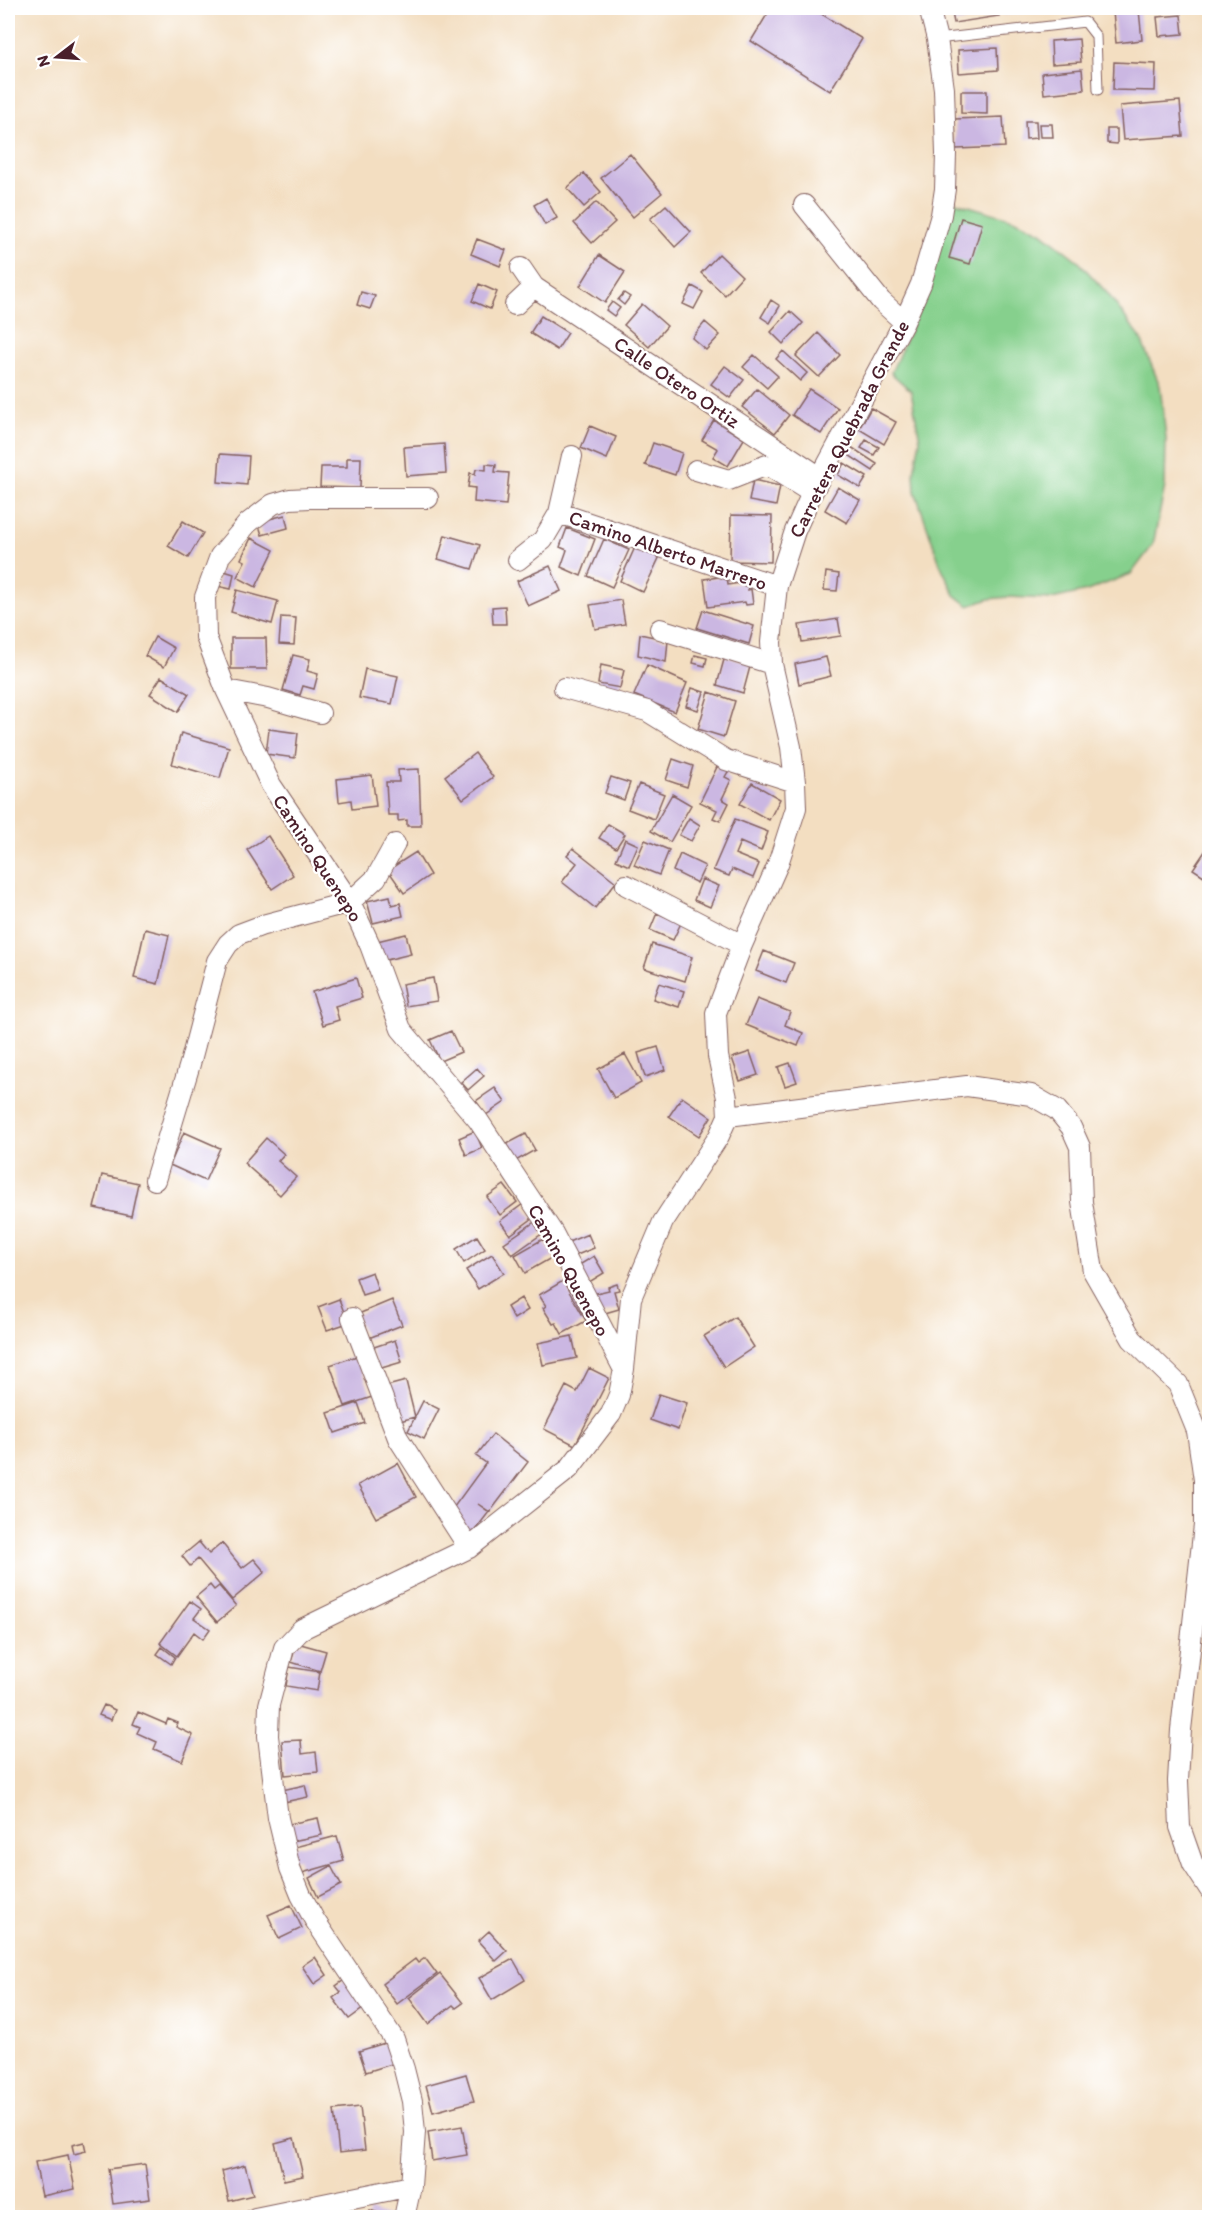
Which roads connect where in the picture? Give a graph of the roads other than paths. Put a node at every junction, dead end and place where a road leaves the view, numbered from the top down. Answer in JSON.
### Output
{"nodes":[{"id":1,"x":929,"y":8,"type":"edge"},
{"id":2,"x":937,"y":39,"type":"junction"},
{"id":3,"x":1098,"y":90,"type":"dead end"},
{"id":4,"x":804,"y":205,"type":"dead end"},
{"id":5,"x":521,"y":268,"type":"dead end"},
{"id":6,"x":534,"y":286,"type":"junction"},
{"id":7,"x":514,"y":305,"type":"dead end"},
{"id":8,"x":904,"y":322,"type":"junction"},
{"id":9,"x":572,"y":456,"type":"dead end"},
{"id":10,"x":696,"y":470,"type":"dead end"},
{"id":11,"x":816,"y":485,"type":"junction"},
{"id":12,"x":428,"y":498,"type":"dead end"},
{"id":13,"x":559,"y":513,"type":"junction"},
{"id":14,"x":518,"y":560,"type":"dead end"},
{"id":15,"x":777,"y":586,"type":"junction"},
{"id":16,"x":660,"y":629,"type":"dead end"},
{"id":17,"x":772,"y":664,"type":"junction"},
{"id":18,"x":564,"y":688,"type":"dead end"},
{"id":19,"x":226,"y":690,"type":"junction"},
{"id":20,"x":320,"y":713,"type":"dead end"},
{"id":21,"x":795,"y":782,"type":"junction"},
{"id":22,"x":395,"y":844,"type":"dead end"},
{"id":23,"x":626,"y":885,"type":"dead end"},
{"id":24,"x":350,"y":902,"type":"junction"},
{"id":25,"x":742,"y":945,"type":"junction"},
{"id":26,"x":728,"y":1116,"type":"junction"},
{"id":27,"x":155,"y":1180,"type":"dead end"},
{"id":28,"x":352,"y":1318,"type":"dead end"},
{"id":29,"x":624,"y":1369,"type":"junction"},
{"id":30,"x":469,"y":1548,"type":"junction"},
{"id":31,"x":1209,"y":1890,"type":"edge"},
{"id":32,"x":411,"y":2186,"type":"junction"},
{"id":33,"x":255,"y":2217,"type":"edge"},
{"id":34,"x":404,"y":2217,"type":"edge"}],
"edges":[{"from":1,"to":2,"type":"street","name":"Carretera Quebrada Grande"},
{"from":2,"to":3,"type":"lane"},
{"from":2,"to":8,"type":"street","name":"Carretera Quebrada Grande"},
{"from":4,"to":8,"type":"street"},
{"from":5,"to":6,"type":"street"},
{"from":6,"to":7,"type":"street"},
{"from":6,"to":11,"type":"street","name":"Calle Otero Ortiz"},
{"from":8,"to":11,"type":"street","name":"Carretera Quebrada Grande"},
{"from":9,"to":13,"type":"street"},
{"from":10,"to":11,"type":"street"},
{"from":11,"to":15,"type":"street","name":"Carretera Quebrada Grande"},
{"from":12,"to":19,"type":"street","name":"Camino Quenepo"},
{"from":13,"to":14,"type":"street"},
{"from":13,"to":15,"type":"street","name":"Camino Alberto Marrero"},
{"from":15,"to":17,"type":"street","name":"Carretera Quebrada Grande"},
{"from":16,"to":17,"type":"street"},
{"from":17,"to":21,"type":"street","name":"Carretera Quebrada Grande"},
{"from":18,"to":21,"type":"street"},
{"from":19,"to":20,"type":"street"},
{"from":19,"to":24,"type":"street","name":"Camino Quenepo"},
{"from":21,"to":25,"type":"street","name":"Carretera Quebrada Grande"},
{"from":22,"to":24,"type":"street"},
{"from":23,"to":25,"type":"street"},
{"from":24,"to":27,"type":"street"},
{"from":24,"to":29,"type":"street","name":"Camino Quenepo"},
{"from":25,"to":26,"type":"street","name":"Carretera Quebrada Grande"},
{"from":26,"to":29,"type":"street"},
{"from":26,"to":31,"type":"street"},
{"from":28,"to":30,"type":"street"},
{"from":29,"to":30,"type":"street"},
{"from":30,"to":32,"type":"street"},
{"from":32,"to":33,"type":"street"},
{"from":32,"to":34,"type":"street"}]}
